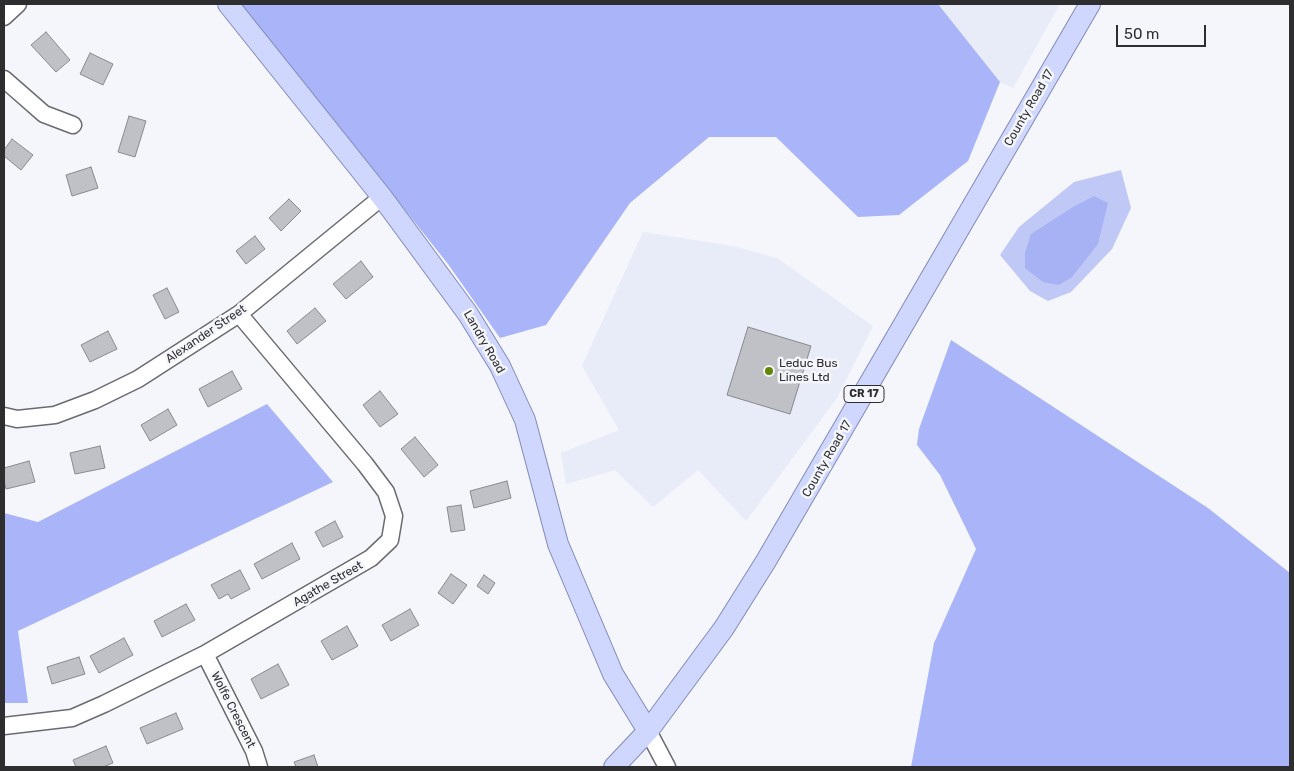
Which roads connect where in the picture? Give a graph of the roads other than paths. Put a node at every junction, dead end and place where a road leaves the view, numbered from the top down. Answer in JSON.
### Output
{"nodes":[{"id":1,"x":18,"y":4,"type":"edge"},
{"id":2,"x":228,"y":4,"type":"edge"},
{"id":3,"x":1090,"y":4,"type":"edge"},
{"id":4,"x":4,"y":17,"type":"edge"},
{"id":5,"x":4,"y":79,"type":"edge"},
{"id":6,"x":73,"y":126,"type":"dead end"},
{"id":7,"x":382,"y":197,"type":"junction"},
{"id":8,"x":238,"y":314,"type":"junction"},
{"id":9,"x":4,"y":416,"type":"edge"},
{"id":10,"x":205,"y":654,"type":"junction"},
{"id":11,"x":4,"y":726,"type":"edge"},
{"id":12,"x":648,"y":732,"type":"junction"},
{"id":13,"x":259,"y":767,"type":"edge"},
{"id":14,"x":614,"y":767,"type":"edge"},
{"id":15,"x":667,"y":767,"type":"edge"}],
"edges":[{"from":1,"to":4,"type":"street"},
{"from":2,"to":7,"type":"main road","name":"Landry Road"},
{"from":3,"to":12,"type":"main road","name":"County Road 17","number":"CR 17"},
{"from":5,"to":6,"type":"street"},
{"from":7,"to":8,"type":"street","name":"Alexander Street"},
{"from":7,"to":12,"type":"main road","name":"Landry Road"},
{"from":8,"to":9,"type":"street","name":"Alexander Street"},
{"from":8,"to":10,"type":"street","name":"Agathe Street"},
{"from":10,"to":11,"type":"street","name":"Agathe Street"},
{"from":10,"to":13,"type":"street","name":"Wolfe Crescent"},
{"from":12,"to":14,"type":"main road","name":"County Road 17","number":"CR 17"},
{"from":12,"to":15,"type":"street"}]}
